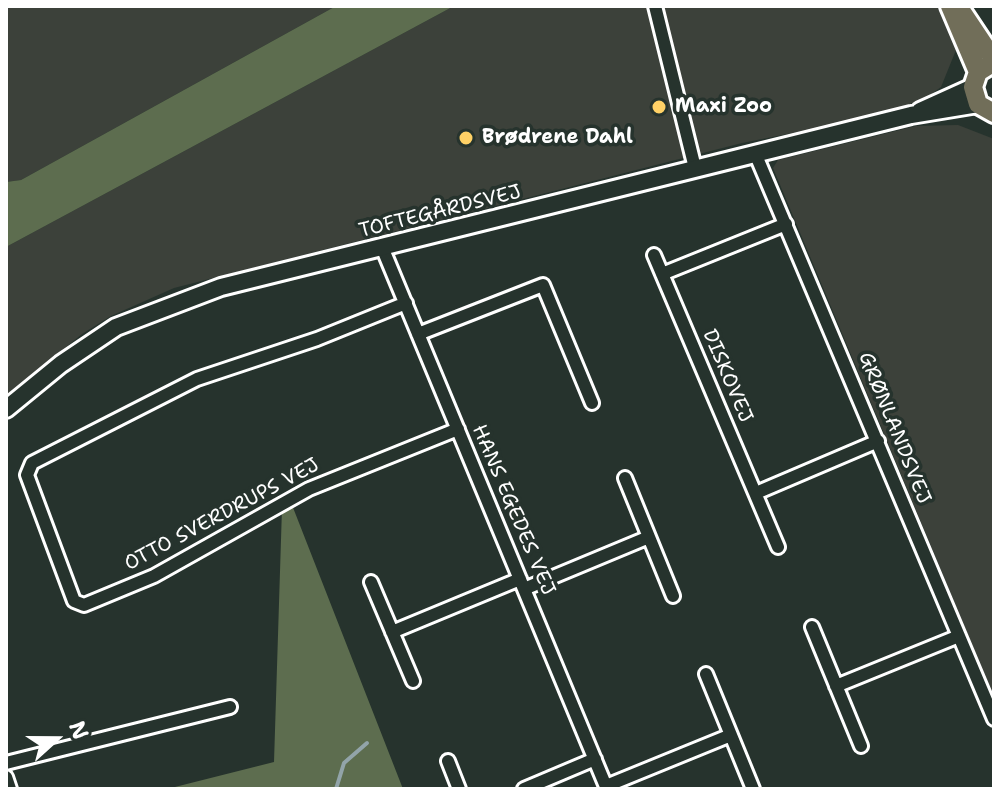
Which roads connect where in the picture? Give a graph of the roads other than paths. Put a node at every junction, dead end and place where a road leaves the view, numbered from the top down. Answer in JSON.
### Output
{"nodes":[{"id":1,"x":655,"y":6,"type":"edge"},
{"id":2,"x":950,"y":6,"type":"edge"},
{"id":3,"x":958,"y":6,"type":"edge"},
{"id":4,"x":985,"y":83,"type":"edge"},
{"id":5,"x":755,"y":153,"type":"junction"},
{"id":6,"x":695,"y":168,"type":"junction"},
{"id":7,"x":786,"y":224,"type":"junction"},
{"id":8,"x":382,"y":247,"type":"junction"},
{"id":9,"x":654,"y":255,"type":"dead end"},
{"id":10,"x":662,"y":274,"type":"junction"},
{"id":11,"x":406,"y":303,"type":"junction"},
{"id":12,"x":418,"y":334,"type":"junction"},
{"id":13,"x":592,"y":403,"type":"dead end"},
{"id":14,"x":6,"y":409,"type":"edge"},
{"id":15,"x":458,"y":429,"type":"junction"},
{"id":16,"x":878,"y":441,"type":"junction"},
{"id":17,"x":625,"y":478,"type":"dead end"},
{"id":18,"x":756,"y":493,"type":"junction"},
{"id":19,"x":649,"y":537,"type":"junction"},
{"id":20,"x":778,"y":547,"type":"dead end"},
{"id":21,"x":371,"y":582,"type":"dead end"},
{"id":22,"x":522,"y":584,"type":"junction"},
{"id":23,"x":673,"y":596,"type":"dead end"},
{"id":24,"x":812,"y":627,"type":"dead end"},
{"id":25,"x":392,"y":632,"type":"junction"},
{"id":26,"x":959,"y":636,"type":"junction"},
{"id":27,"x":706,"y":674,"type":"dead end"},
{"id":28,"x":413,"y":681,"type":"dead end"},
{"id":29,"x":836,"y":686,"type":"junction"},
{"id":30,"x":230,"y":707,"type":"dead end"},
{"id":31,"x":994,"y":719,"type":"edge"},
{"id":32,"x":731,"y":735,"type":"junction"},
{"id":33,"x":861,"y":746,"type":"dead end"},
{"id":34,"x":595,"y":759,"type":"junction"},
{"id":35,"x":448,"y":761,"type":"dead end"},
{"id":36,"x":6,"y":763,"type":"edge"},
{"id":37,"x":6,"y":777,"type":"edge"},
{"id":38,"x":607,"y":788,"type":"edge"},
{"id":39,"x":10,"y":789,"type":"edge"},
{"id":40,"x":459,"y":789,"type":"edge"},
{"id":41,"x":524,"y":789,"type":"edge"},
{"id":42,"x":753,"y":789,"type":"edge"}],
"edges":[{"from":1,"to":6,"type":"street"},
{"from":2,"to":4,"type":"main road"},
{"from":3,"to":4,"type":"main road"},
{"from":4,"to":5,"type":"street","name":"TOFTEGÅRDSVEJ"},
{"from":5,"to":6,"type":"street","name":"TOFTEGÅRDSVEJ"},
{"from":5,"to":7,"type":"street","name":"GRØNLANDSVEJ"},
{"from":6,"to":8,"type":"street","name":"TOFTEGÅRDSVEJ"},
{"from":7,"to":10,"type":"street"},
{"from":7,"to":16,"type":"street","name":"GRØNLANDSVEJ"},
{"from":8,"to":11,"type":"street","name":"HANS EGEDES VEJ"},
{"from":8,"to":14,"type":"street","name":"TOFTEGÅRDSVEJ"},
{"from":9,"to":10,"type":"street","name":"DISKOVEJ"},
{"from":10,"to":18,"type":"street","name":"DISKOVEJ"},
{"from":11,"to":12,"type":"street","name":"HANS EGEDES VEJ"},
{"from":11,"to":15,"type":"street","name":"OTTO SVERDRUPS VEJ"},
{"from":12,"to":13,"type":"street"},
{"from":12,"to":15,"type":"street","name":"HANS EGEDES VEJ"},
{"from":15,"to":22,"type":"street","name":"HANS EGEDES VEJ"},
{"from":16,"to":18,"type":"street"},
{"from":16,"to":26,"type":"street","name":"GRØNLANDSVEJ"},
{"from":17,"to":19,"type":"street"},
{"from":18,"to":20,"type":"street","name":"DISKOVEJ"},
{"from":19,"to":22,"type":"street"},
{"from":19,"to":23,"type":"street"},
{"from":21,"to":25,"type":"street"},
{"from":22,"to":25,"type":"street"},
{"from":22,"to":34,"type":"street","name":"HANS EGEDES VEJ"},
{"from":24,"to":29,"type":"street"},
{"from":25,"to":28,"type":"street"},
{"from":26,"to":29,"type":"street"},
{"from":26,"to":31,"type":"street","name":"GRØNLANDSVEJ"},
{"from":27,"to":32,"type":"street"},
{"from":29,"to":33,"type":"street"},
{"from":30,"to":36,"type":"street"},
{"from":32,"to":38,"type":"street"},
{"from":32,"to":42,"type":"street"},
{"from":34,"to":38,"type":"street","name":"HANS EGEDES VEJ"},
{"from":34,"to":41,"type":"street"},
{"from":35,"to":40,"type":"street"},
{"from":37,"to":39,"type":"street"}]}
